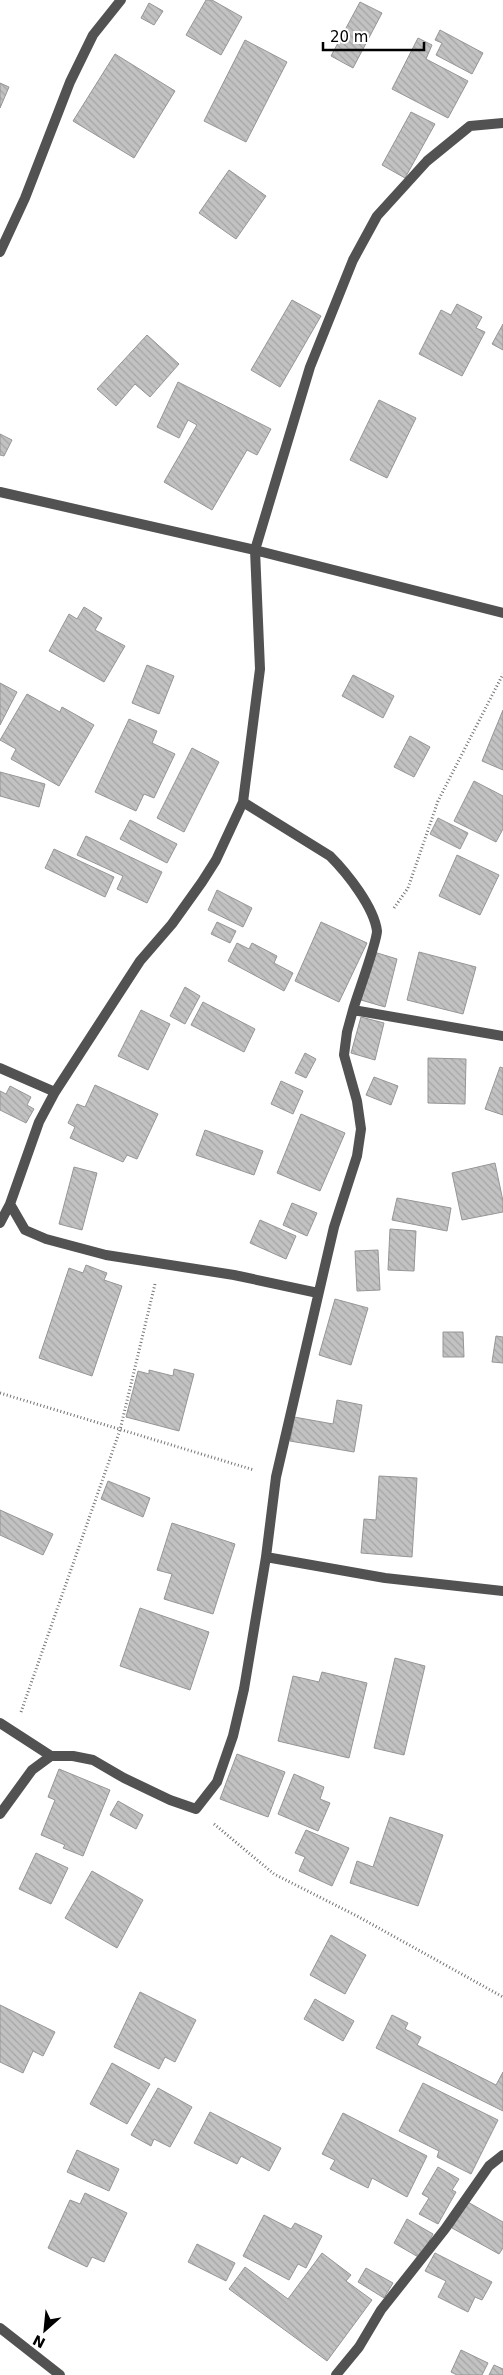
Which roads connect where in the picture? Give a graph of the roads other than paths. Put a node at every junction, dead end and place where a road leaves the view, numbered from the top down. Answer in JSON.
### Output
{"nodes":[{"id":1,"x":121,"y":0,"type":"edge"},
{"id":2,"x":503,"y":123,"type":"edge"},
{"id":3,"x":0,"y":252,"type":"edge"},
{"id":4,"x":0,"y":492,"type":"edge"},
{"id":5,"x":255,"y":550,"type":"junction"},
{"id":6,"x":503,"y":612,"type":"edge"},
{"id":7,"x":243,"y":802,"type":"junction"},
{"id":8,"x":353,"y":1010,"type":"junction"},
{"id":9,"x":503,"y":1036,"type":"edge"},
{"id":10,"x":0,"y":1068,"type":"edge"},
{"id":11,"x":55,"y":1092,"type":"junction"},
{"id":12,"x":10,"y":1204,"type":"junction"},
{"id":13,"x":0,"y":1223,"type":"edge"},
{"id":14,"x":318,"y":1293,"type":"junction"},
{"id":15,"x":266,"y":1557,"type":"junction"},
{"id":16,"x":503,"y":1591,"type":"edge"},
{"id":17,"x":0,"y":1723,"type":"edge"},
{"id":18,"x":52,"y":1756,"type":"junction"},
{"id":19,"x":0,"y":1814,"type":"edge"},
{"id":20,"x":503,"y":2155,"type":"edge"},
{"id":21,"x":0,"y":2328,"type":"edge"},
{"id":22,"x":60,"y":2375,"type":"edge"},
{"id":23,"x":336,"y":2375,"type":"edge"}],
"edges":[{"from":1,"to":3,"type":"street"},
{"from":2,"to":5,"type":"street"},
{"from":4,"to":5,"type":"street"},
{"from":5,"to":6,"type":"street"},
{"from":5,"to":7,"type":"street"},
{"from":7,"to":8,"type":"street"},
{"from":7,"to":11,"type":"street"},
{"from":8,"to":9,"type":"street"},
{"from":8,"to":14,"type":"street"},
{"from":10,"to":11,"type":"street"},
{"from":11,"to":12,"type":"street"},
{"from":12,"to":13,"type":"street"},
{"from":12,"to":14,"type":"street"},
{"from":14,"to":15,"type":"street"},
{"from":15,"to":16,"type":"street"},
{"from":15,"to":18,"type":"street"},
{"from":17,"to":18,"type":"street"},
{"from":18,"to":19,"type":"street"},
{"from":20,"to":23,"type":"street"},
{"from":21,"to":22,"type":"street"}]}
